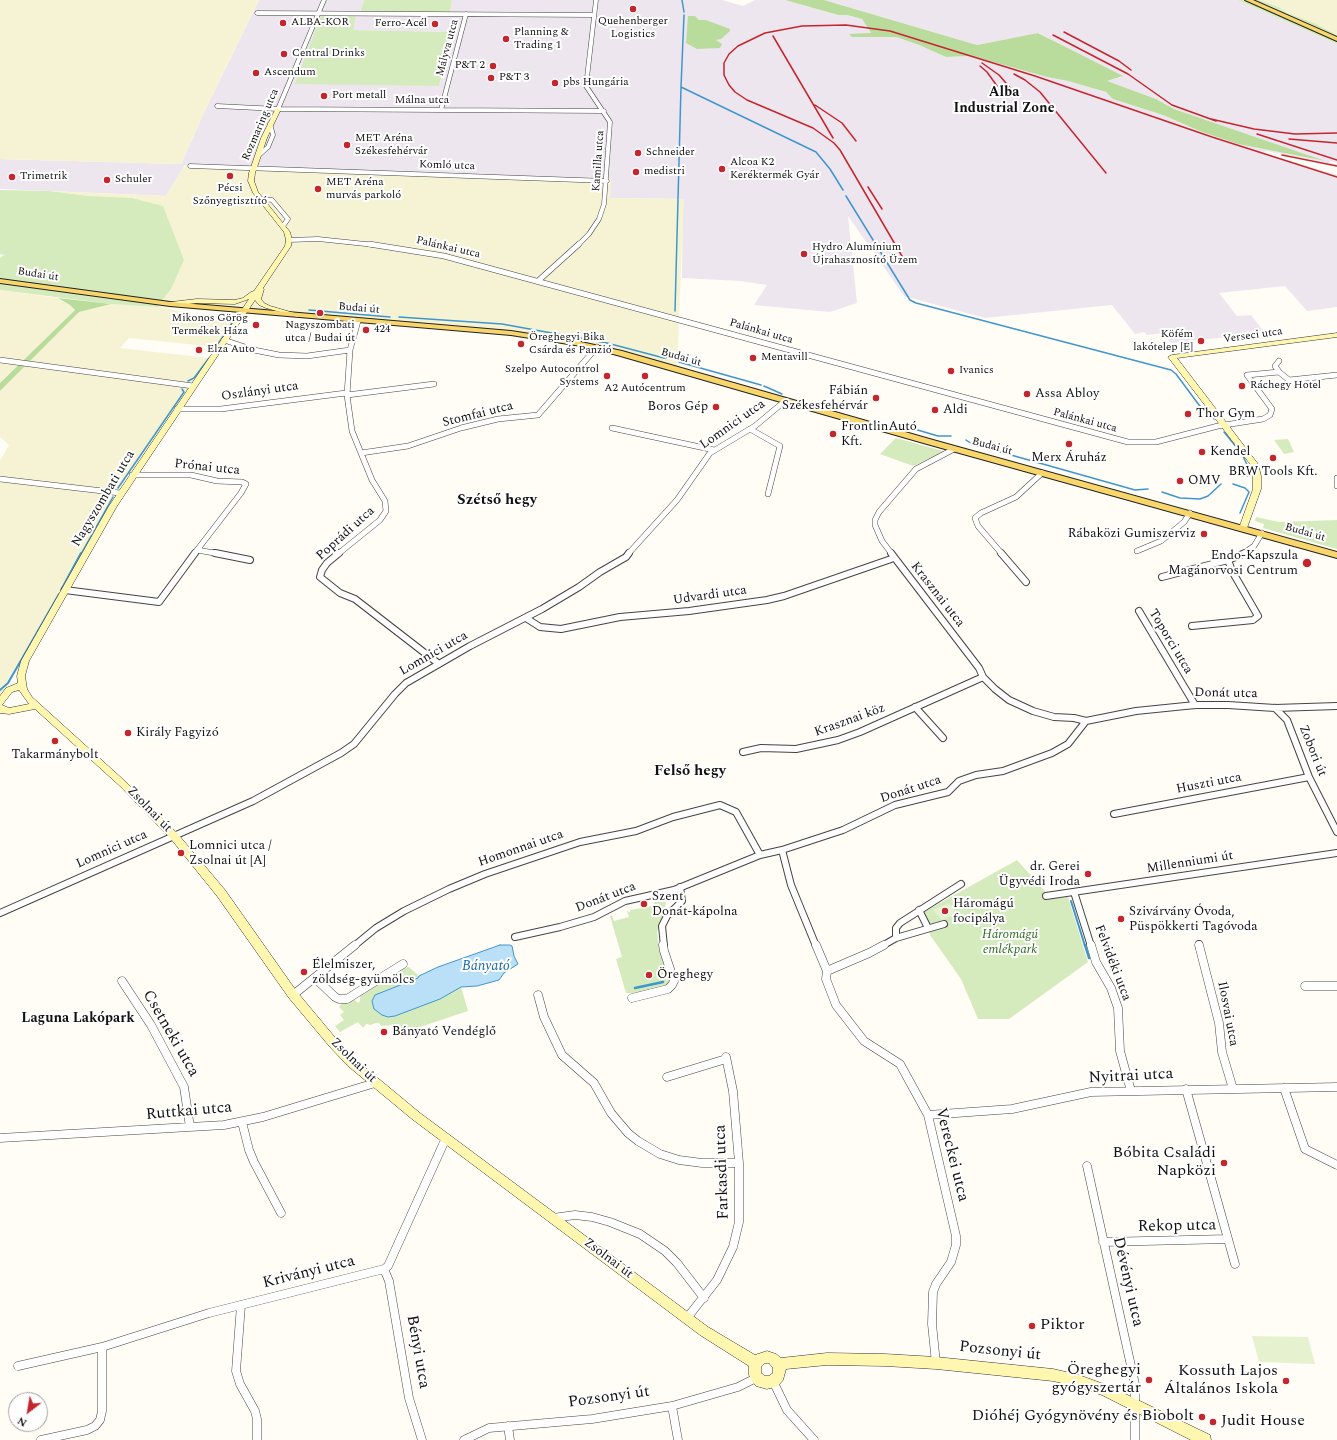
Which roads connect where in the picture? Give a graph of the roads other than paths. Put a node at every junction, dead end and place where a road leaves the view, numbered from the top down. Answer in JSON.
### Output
{"nodes":[{"id":1,"x":324,"y":0,"type":"edge"},
{"id":2,"x":596,"y":0,"type":"edge"},
{"id":3,"x":1248,"y":0,"type":"edge"},
{"id":4,"x":258,"y":13,"type":"dead end"},
{"id":5,"x":319,"y":14,"type":"junction"},
{"id":6,"x":466,"y":14,"type":"junction"},
{"id":7,"x":594,"y":15,"type":"junction"},
{"id":8,"x":1337,"y":39,"type":"edge"},
{"id":9,"x":217,"y":106,"type":"dead end"},
{"id":10,"x":278,"y":109,"type":"junction"},
{"id":11,"x":442,"y":110,"type":"junction"},
{"id":12,"x":604,"y":111,"type":"junction"},
{"id":13,"x":190,"y":166,"type":"dead end"},
{"id":14,"x":253,"y":168,"type":"junction"},
{"id":15,"x":607,"y":182,"type":"junction"},
{"id":16,"x":289,"y":240,"type":"junction"},
{"id":17,"x":0,"y":281,"type":"edge"},
{"id":18,"x":538,"y":282,"type":"junction"},
{"id":19,"x":262,"y":285,"type":"junction"},
{"id":20,"x":171,"y":304,"type":"junction"},
{"id":21,"x":244,"y":310,"type":"junction"},
{"id":22,"x":304,"y":316,"type":"junction"},
{"id":23,"x":358,"y":321,"type":"junction"},
{"id":24,"x":1337,"y":335,"type":"edge"},
{"id":25,"x":224,"y":340,"type":"junction"},
{"id":26,"x":597,"y":348,"type":"junction"},
{"id":27,"x":350,"y":350,"type":"junction"},
{"id":28,"x":0,"y":360,"type":"edge"},
{"id":29,"x":1279,"y":361,"type":"dead end"},
{"id":30,"x":1279,"y":372,"type":"junction"},
{"id":31,"x":1337,"y":375,"type":"edge"},
{"id":32,"x":434,"y":384,"type":"dead end"},
{"id":33,"x":193,"y":386,"type":"junction"},
{"id":34,"x":347,"y":394,"type":"junction"},
{"id":35,"x":785,"y":401,"type":"junction"},
{"id":36,"x":177,"y":409,"type":"junction"},
{"id":37,"x":1225,"y":425,"type":"junction"},
{"id":38,"x":612,"y":428,"type":"dead end"},
{"id":39,"x":750,"y":429,"type":"junction"},
{"id":40,"x":954,"y":449,"type":"junction"},
{"id":41,"x":714,"y":450,"type":"junction"},
{"id":42,"x":361,"y":453,"type":"junction"},
{"id":43,"x":1042,"y":473,"type":"junction"},
{"id":44,"x":132,"y":475,"type":"junction"},
{"id":45,"x":1337,"y":478,"type":"edge"},
{"id":46,"x":0,"y":479,"type":"edge"},
{"id":47,"x":1337,"y":486,"type":"edge"},
{"id":48,"x":120,"y":493,"type":"junction"},
{"id":49,"x":768,"y":494,"type":"dead end"},
{"id":50,"x":1190,"y":513,"type":"junction"},
{"id":51,"x":1243,"y":528,"type":"junction"},
{"id":52,"x":1262,"y":533,"type":"junction"},
{"id":53,"x":197,"y":550,"type":"junction"},
{"id":54,"x":1137,"y":551,"type":"dead end"},
{"id":55,"x":1337,"y":555,"type":"edge"},
{"id":56,"x":894,"y":558,"type":"junction"},
{"id":57,"x":250,"y":560,"type":"dead end"},
{"id":58,"x":1228,"y":560,"type":"junction"},
{"id":59,"x":1162,"y":577,"type":"dead end"},
{"id":60,"x":1026,"y":582,"type":"dead end"},
{"id":61,"x":65,"y":590,"type":"junction"},
{"id":62,"x":1139,"y":611,"type":"dead end"},
{"id":63,"x":526,"y":618,"type":"junction"},
{"id":64,"x":1192,"y":626,"type":"dead end"},
{"id":65,"x":439,"y":664,"type":"junction"},
{"id":66,"x":983,"y":677,"type":"junction"},
{"id":67,"x":22,"y":684,"type":"junction"},
{"id":68,"x":1195,"y":705,"type":"junction"},
{"id":69,"x":35,"y":706,"type":"junction"},
{"id":70,"x":1337,"y":706,"type":"edge"},
{"id":71,"x":915,"y":707,"type":"junction"},
{"id":72,"x":1291,"y":707,"type":"junction"},
{"id":73,"x":1,"y":708,"type":"edge"},
{"id":74,"x":1275,"y":708,"type":"junction"},
{"id":75,"x":1287,"y":720,"type":"junction"},
{"id":76,"x":1086,"y":721,"type":"junction"},
{"id":77,"x":943,"y":738,"type":"dead end"},
{"id":78,"x":743,"y":752,"type":"dead end"},
{"id":79,"x":1309,"y":777,"type":"junction"},
{"id":80,"x":1114,"y":814,"type":"dead end"},
{"id":81,"x":1337,"y":832,"type":"edge"},
{"id":82,"x":174,"y":836,"type":"junction"},
{"id":83,"x":782,"y":850,"type":"junction"},
{"id":84,"x":1337,"y":853,"type":"edge"},
{"id":85,"x":760,"y":855,"type":"junction"},
{"id":86,"x":961,"y":884,"type":"dead end"},
{"id":87,"x":680,"y":888,"type":"junction"},
{"id":88,"x":1074,"y":892,"type":"junction"},
{"id":89,"x":1046,"y":896,"type":"dead end"},
{"id":90,"x":919,"y":910,"type":"junction"},
{"id":91,"x":0,"y":913,"type":"edge"},
{"id":92,"x":944,"y":924,"type":"dead end"},
{"id":93,"x":928,"y":928,"type":"junction"},
{"id":94,"x":515,"y":937,"type":"dead end"},
{"id":95,"x":896,"y":938,"type":"junction"},
{"id":96,"x":1199,"y":944,"type":"dead end"},
{"id":97,"x":403,"y":964,"type":"dead end"},
{"id":98,"x":827,"y":971,"type":"junction"},
{"id":99,"x":315,"y":978,"type":"junction"},
{"id":100,"x":122,"y":981,"type":"dead end"},
{"id":101,"x":1305,"y":986,"type":"dead end"},
{"id":102,"x":1337,"y":986,"type":"edge"},
{"id":103,"x":538,"y":994,"type":"dead end"},
{"id":104,"x":293,"y":995,"type":"junction"},
{"id":105,"x":632,"y":998,"type":"dead end"},
{"id":106,"x":667,"y":1077,"type":"dead end"},
{"id":107,"x":375,"y":1083,"type":"junction"},
{"id":108,"x":1337,"y":1087,"type":"edge"},
{"id":109,"x":1284,"y":1088,"type":"junction"},
{"id":110,"x":1186,"y":1089,"type":"junction"},
{"id":111,"x":1233,"y":1089,"type":"junction"},
{"id":112,"x":1131,"y":1091,"type":"junction"},
{"id":113,"x":928,"y":1115,"type":"junction"},
{"id":114,"x":242,"y":1122,"type":"junction"},
{"id":115,"x":190,"y":1127,"type":"junction"},
{"id":116,"x":0,"y":1138,"type":"edge"},
{"id":117,"x":446,"y":1138,"type":"junction"},
{"id":118,"x":739,"y":1163,"type":"junction"},
{"id":119,"x":1337,"y":1165,"type":"edge"},
{"id":120,"x":1087,"y":1166,"type":"dead end"},
{"id":121,"x":281,"y":1213,"type":"dead end"},
{"id":122,"x":553,"y":1218,"type":"junction"},
{"id":123,"x":1228,"y":1240,"type":"junction"},
{"id":124,"x":1103,"y":1242,"type":"junction"},
{"id":125,"x":1235,"y":1264,"type":"dead end"},
{"id":126,"x":384,"y":1269,"type":"junction"},
{"id":127,"x":704,"y":1298,"type":"junction"},
{"id":128,"x":241,"y":1305,"type":"junction"},
{"id":129,"x":687,"y":1318,"type":"junction"},
{"id":130,"x":102,"y":1347,"type":"junction"},
{"id":131,"x":756,"y":1362,"type":"junction"},
{"id":132,"x":936,"y":1363,"type":"junction"},
{"id":133,"x":778,"y":1364,"type":"junction"},
{"id":134,"x":18,"y":1366,"type":"dead end"},
{"id":135,"x":756,"y":1378,"type":"junction"},
{"id":136,"x":773,"y":1382,"type":"junction"},
{"id":137,"x":1136,"y":1405,"type":"junction"},
{"id":138,"x":672,"y":1406,"type":"junction"},
{"id":139,"x":508,"y":1426,"type":"junction"},
{"id":140,"x":41,"y":1440,"type":"edge"},
{"id":141,"x":257,"y":1440,"type":"edge"},
{"id":142,"x":422,"y":1440,"type":"edge"},
{"id":143,"x":464,"y":1440,"type":"edge"},
{"id":144,"x":510,"y":1440,"type":"edge"},
{"id":145,"x":678,"y":1440,"type":"edge"},
{"id":146,"x":814,"y":1440,"type":"edge"},
{"id":147,"x":1135,"y":1440,"type":"edge"},
{"id":148,"x":1204,"y":1440,"type":"edge"}],
"edges":[{"from":1,"to":5,"type":"street","name":"Rozmaring utca"},
{"from":2,"to":7,"type":"street","name":"Kamilla utca"},
{"from":3,"to":8,"type":"main road"},
{"from":4,"to":5,"type":"street"},
{"from":5,"to":6,"type":"street"},
{"from":5,"to":10,"type":"street","name":"Rozmaring utca"},
{"from":6,"to":7,"type":"street"},
{"from":6,"to":11,"type":"street","name":"Mályva utca"},
{"from":7,"to":12,"type":"street","name":"Kamilla utca"},
{"from":9,"to":10,"type":"street","name":"Málna utca"},
{"from":10,"to":11,"type":"street","name":"Málna utca"},
{"from":10,"to":14,"type":"street","name":"Rozmaring utca"},
{"from":11,"to":12,"type":"street","name":"Málna utca"},
{"from":12,"to":15,"type":"street","name":"Kamilla utca"},
{"from":13,"to":14,"type":"street","name":"Komló utca"},
{"from":14,"to":15,"type":"street","name":"Komló utca"},
{"from":14,"to":16,"type":"street","name":"Rozmaring utca"},
{"from":15,"to":18,"type":"street","name":"Kamilla utca"},
{"from":16,"to":18,"type":"street","name":"Palánkai utca"},
{"from":16,"to":19,"type":"street"},
{"from":17,"to":20,"type":"main road","name":"Budai út"},
{"from":18,"to":37,"type":"street","name":"Palánkai utca"},
{"from":19,"to":20,"type":"street"},
{"from":19,"to":21,"type":"street"},
{"from":19,"to":22,"type":"street"},
{"from":20,"to":21,"type":"main road","name":"Budai út"},
{"from":21,"to":22,"type":"main road","name":"Budai út"},
{"from":21,"to":25,"type":"street","name":"Nagyszombati utca"},
{"from":22,"to":23,"type":"main road","name":"Budai út"},
{"from":23,"to":26,"type":"main road","name":"Budai út"},
{"from":23,"to":27,"type":"street","name":"Poprádi utca"},
{"from":24,"to":37,"type":"street","name":"Verseci utca"},
{"from":25,"to":27,"type":"street"},
{"from":25,"to":33,"type":"street","name":"Nagyszombati utca"},
{"from":26,"to":35,"type":"main road","name":"Budai út"},
{"from":26,"to":42,"type":"street","name":"Stomfai utca"},
{"from":27,"to":34,"type":"street","name":"Poprádi utca"},
{"from":28,"to":33,"type":"street"},
{"from":29,"to":30,"type":"street"},
{"from":30,"to":31,"type":"street"},
{"from":30,"to":37,"type":"street","name":"Palánkai utca"},
{"from":32,"to":34,"type":"street","name":"Oszlányi utca"},
{"from":33,"to":36,"type":"street","name":"Nagyszombati utca"},
{"from":34,"to":36,"type":"street","name":"Oszlányi utca"},
{"from":34,"to":42,"type":"street","name":"Poprádi utca"},
{"from":35,"to":39,"type":"street","name":"Lomnici utca"},
{"from":35,"to":40,"type":"main road","name":"Budai út"},
{"from":36,"to":44,"type":"street","name":"Nagyszombati utca"},
{"from":37,"to":51,"type":"street"},
{"from":38,"to":41,"type":"street"},
{"from":39,"to":41,"type":"street","name":"Lomnici utca"},
{"from":39,"to":49,"type":"street"},
{"from":40,"to":43,"type":"main road","name":"Budai út"},
{"from":40,"to":56,"type":"street","name":"Krasznai utca"},
{"from":41,"to":63,"type":"street","name":"Lomnici utca"},
{"from":42,"to":65,"type":"street","name":"Poprádi utca"},
{"from":43,"to":50,"type":"main road","name":"Budai út"},
{"from":43,"to":60,"type":"street"},
{"from":44,"to":48,"type":"street","name":"Nagyszombati utca"},
{"from":44,"to":53,"type":"street","name":"Prónai utca"},
{"from":45,"to":47,"type":"street"},
{"from":46,"to":48,"type":"street"},
{"from":48,"to":61,"type":"street","name":"Nagyszombati utca"},
{"from":50,"to":51,"type":"main road","name":"Budai út"},
{"from":50,"to":54,"type":"street"},
{"from":51,"to":52,"type":"main road","name":"Budai út"},
{"from":52,"to":55,"type":"main road","name":"Budai út"},
{"from":52,"to":58,"type":"street"},
{"from":53,"to":57,"type":"street"},
{"from":53,"to":61,"type":"street","name":"Prónai utca"},
{"from":56,"to":63,"type":"street","name":"Udvardi utca"},
{"from":56,"to":66,"type":"street","name":"Krasznai utca"},
{"from":58,"to":59,"type":"street"},
{"from":58,"to":64,"type":"street"},
{"from":61,"to":67,"type":"street","name":"Nagyszombati utca"},
{"from":62,"to":68,"type":"street","name":"Toporci utca"},
{"from":63,"to":65,"type":"street","name":"Lomnici utca"},
{"from":65,"to":82,"type":"street","name":"Lomnici utca"},
{"from":66,"to":71,"type":"street","name":"Krasznai köz"},
{"from":66,"to":76,"type":"street","name":"Krasznai utca"},
{"from":67,"to":69,"type":"street","name":"Zsolnai út"},
{"from":67,"to":73,"type":"street"},
{"from":68,"to":74,"type":"street","name":"Donát utca"},
{"from":68,"to":76,"type":"street","name":"Donát utca"},
{"from":69,"to":73,"type":"street"},
{"from":69,"to":82,"type":"street","name":"Zsolnai út"},
{"from":70,"to":72,"type":"street","name":"Donát utca"},
{"from":71,"to":77,"type":"street"},
{"from":71,"to":78,"type":"street","name":"Krasznai köz"},
{"from":72,"to":74,"type":"street","name":"Donát utca"},
{"from":72,"to":75,"type":"street","name":"Zobori út"},
{"from":74,"to":75,"type":"street","name":"Zobori út"},
{"from":75,"to":79,"type":"street","name":"Zobori út"},
{"from":76,"to":83,"type":"street","name":"Donát utca"},
{"from":79,"to":80,"type":"street","name":"Huszti utca"},
{"from":79,"to":81,"type":"street","name":"Zobori út"},
{"from":82,"to":91,"type":"street","name":"Lomnici utca"},
{"from":82,"to":104,"type":"street","name":"Zsolnai út"},
{"from":83,"to":85,"type":"street","name":"Donát utca"},
{"from":83,"to":98,"type":"street","name":"Vereckei utca"},
{"from":84,"to":88,"type":"street","name":"Millenniumi út"},
{"from":85,"to":87,"type":"street","name":"Donát utca"},
{"from":85,"to":99,"type":"street","name":"Homonnai utca"},
{"from":86,"to":90,"type":"street"},
{"from":87,"to":94,"type":"street","name":"Donát utca"},
{"from":87,"to":105,"type":"street"},
{"from":88,"to":89,"type":"street","name":"Millenniumi út"},
{"from":88,"to":112,"type":"street","name":"Felvidéki utca"},
{"from":90,"to":93,"type":"street"},
{"from":90,"to":95,"type":"street"},
{"from":92,"to":93,"type":"street"},
{"from":93,"to":95,"type":"street"},
{"from":95,"to":98,"type":"street"},
{"from":96,"to":111,"type":"street","name":"Ilosvai utca"},
{"from":97,"to":99,"type":"street"},
{"from":98,"to":113,"type":"street","name":"Vereckei utca"},
{"from":99,"to":104,"type":"street","name":"Homonnai utca"},
{"from":100,"to":115,"type":"street","name":"Csetneki utca"},
{"from":101,"to":102,"type":"street"},
{"from":103,"to":118,"type":"street"},
{"from":104,"to":107,"type":"street","name":"Zsolnai út"},
{"from":106,"to":118,"type":"street","name":"Farkasdi utca"},
{"from":107,"to":114,"type":"street","name":"Ruttkai utca"},
{"from":107,"to":117,"type":"street","name":"Zsolnai út"},
{"from":108,"to":109,"type":"street","name":"Nyitrai utca"},
{"from":109,"to":111,"type":"street","name":"Nyitrai utca"},
{"from":109,"to":119,"type":"street"},
{"from":110,"to":111,"type":"street","name":"Nyitrai utca"},
{"from":110,"to":112,"type":"street","name":"Nyitrai utca"},
{"from":110,"to":123,"type":"street","name":"Rekop utca"},
{"from":112,"to":113,"type":"street","name":"Nyitrai utca"},
{"from":113,"to":132,"type":"street","name":"Vereckei utca"},
{"from":114,"to":115,"type":"street","name":"Ruttkai utca"},
{"from":114,"to":121,"type":"street"},
{"from":115,"to":116,"type":"street","name":"Ruttkai utca"},
{"from":117,"to":122,"type":"street","name":"Zsolnai út"},
{"from":117,"to":126,"type":"street"},
{"from":118,"to":127,"type":"street","name":"Farkasdi utca"},
{"from":120,"to":124,"type":"street","name":"Dévényi utca"},
{"from":122,"to":127,"type":"street"},
{"from":122,"to":129,"type":"street","name":"Zsolnai út"},
{"from":123,"to":124,"type":"street","name":"Rekop utca"},
{"from":123,"to":125,"type":"street","name":"Rekop utca"},
{"from":124,"to":137,"type":"street","name":"Dévényi utca"},
{"from":126,"to":128,"type":"street","name":"Kriványi utca"},
{"from":126,"to":142,"type":"street","name":"Bényi utca"},
{"from":127,"to":129,"type":"street","name":"Farkasdi utca"},
{"from":128,"to":130,"type":"street","name":"Kriványi utca"},
{"from":128,"to":141,"type":"street"},
{"from":129,"to":131,"type":"street","name":"Zsolnai út"},
{"from":130,"to":134,"type":"street","name":"Kriványi utca"},
{"from":130,"to":140,"type":"street"},
{"from":131,"to":133,"type":"street"},
{"from":131,"to":135,"type":"street"},
{"from":132,"to":133,"type":"street","name":"Pozsonyi út"},
{"from":132,"to":137,"type":"street","name":"Pozsonyi út"},
{"from":133,"to":136,"type":"street"},
{"from":135,"to":136,"type":"street"},
{"from":135,"to":138,"type":"street","name":"Pozsonyi út"},
{"from":136,"to":146,"type":"street"},
{"from":137,"to":147,"type":"street","name":"Dévényi utca"},
{"from":137,"to":148,"type":"street","name":"Pozsonyi út"},
{"from":138,"to":139,"type":"street","name":"Pozsonyi út"},
{"from":138,"to":145,"type":"street"},
{"from":139,"to":143,"type":"street","name":"Pozsonyi út"},
{"from":139,"to":144,"type":"street"}]}
